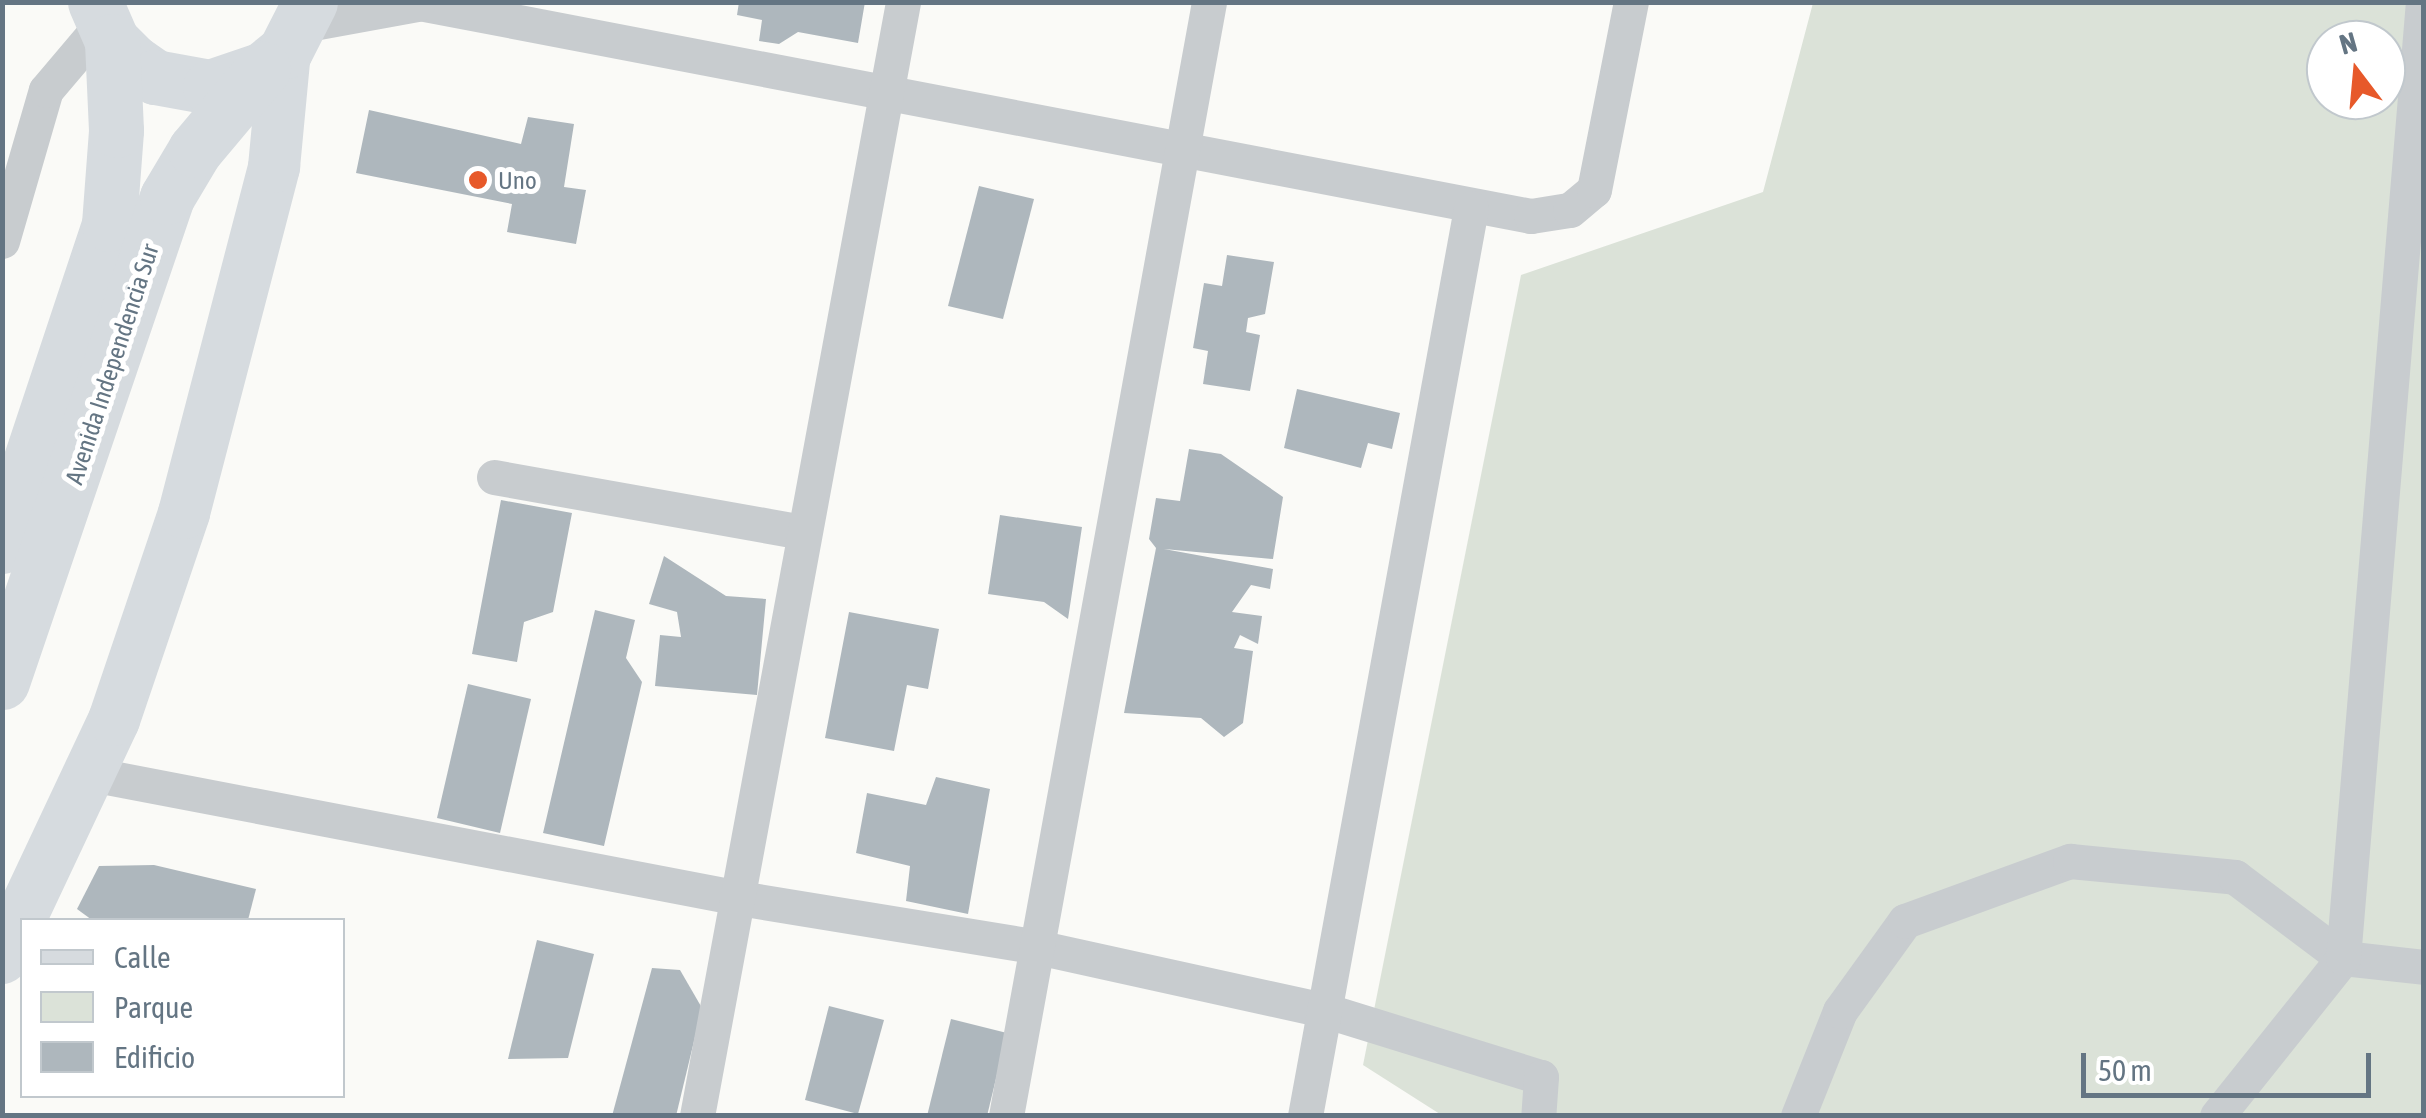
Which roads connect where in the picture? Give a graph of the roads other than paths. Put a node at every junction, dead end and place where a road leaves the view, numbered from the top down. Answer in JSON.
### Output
{"nodes":[{"id":1,"x":903,"y":2,"type":"edge"},
{"id":2,"x":1209,"y":2,"type":"edge"},
{"id":3,"x":1631,"y":2,"type":"edge"},
{"id":4,"x":2424,"y":2,"type":"edge"},
{"id":5,"x":416,"y":3,"type":"edge"},
{"id":6,"x":103,"y":23,"type":"edge"},
{"id":7,"x":290,"y":37,"type":"edge"},
{"id":8,"x":886,"y":92,"type":"junction"},
{"id":9,"x":1183,"y":148,"type":"junction"},
{"id":10,"x":1471,"y":208,"type":"junction"},
{"id":11,"x":2,"y":241,"type":"edge"},
{"id":12,"x":494,"y":477,"type":"dead end"},
{"id":13,"x":804,"y":532,"type":"junction"},
{"id":14,"x":2,"y":546,"type":"edge"},
{"id":15,"x":2,"y":682,"type":"edge"},
{"id":16,"x":91,"y":774,"type":"junction"},
{"id":17,"x":739,"y":898,"type":"junction"},
{"id":18,"x":21,"y":918,"type":"edge"},
{"id":19,"x":20,"y":921,"type":"edge"},
{"id":20,"x":1037,"y":947,"type":"junction"},
{"id":21,"x":2,"y":958,"type":"edge"},
{"id":22,"x":2343,"y":958,"type":"junction"},
{"id":23,"x":2424,"y":967,"type":"edge"},
{"id":24,"x":1324,"y":1010,"type":"junction"},
{"id":25,"x":698,"y":1116,"type":"edge"},
{"id":26,"x":1006,"y":1116,"type":"edge"},
{"id":27,"x":1305,"y":1116,"type":"edge"},
{"id":28,"x":1538,"y":1116,"type":"edge"},
{"id":29,"x":1798,"y":1116,"type":"edge"},
{"id":30,"x":2217,"y":1116,"type":"edge"}],
"edges":[{"from":1,"to":8,"type":"street"},
{"from":2,"to":9,"type":"street"},
{"from":3,"to":10,"type":"street"},
{"from":4,"to":22,"type":"street"},
{"from":5,"to":7,"type":"street"},
{"from":5,"to":8,"type":"street"},
{"from":6,"to":7,"type":"highway"},
{"from":6,"to":11,"type":"street"},
{"from":6,"to":14,"type":"highway","name":"Avenida Independencia Sur"},
{"from":7,"to":15,"type":"highway","name":"Avenida Independencia Sur"},
{"from":7,"to":16,"type":"street"},
{"from":8,"to":9,"type":"street"},
{"from":8,"to":13,"type":"street"},
{"from":9,"to":10,"type":"street"},
{"from":9,"to":20,"type":"street"},
{"from":10,"to":24,"type":"street"},
{"from":12,"to":13,"type":"street"},
{"from":13,"to":17,"type":"street"},
{"from":16,"to":17,"type":"street"},
{"from":16,"to":18,"type":"street"},
{"from":17,"to":20,"type":"street"},
{"from":17,"to":25,"type":"street"},
{"from":19,"to":21,"type":"street"},
{"from":20,"to":24,"type":"street"},
{"from":20,"to":26,"type":"street"},
{"from":22,"to":23,"type":"street"},
{"from":22,"to":29,"type":"street"},
{"from":22,"to":30,"type":"street"},
{"from":24,"to":27,"type":"street"},
{"from":24,"to":28,"type":"street"}]}
